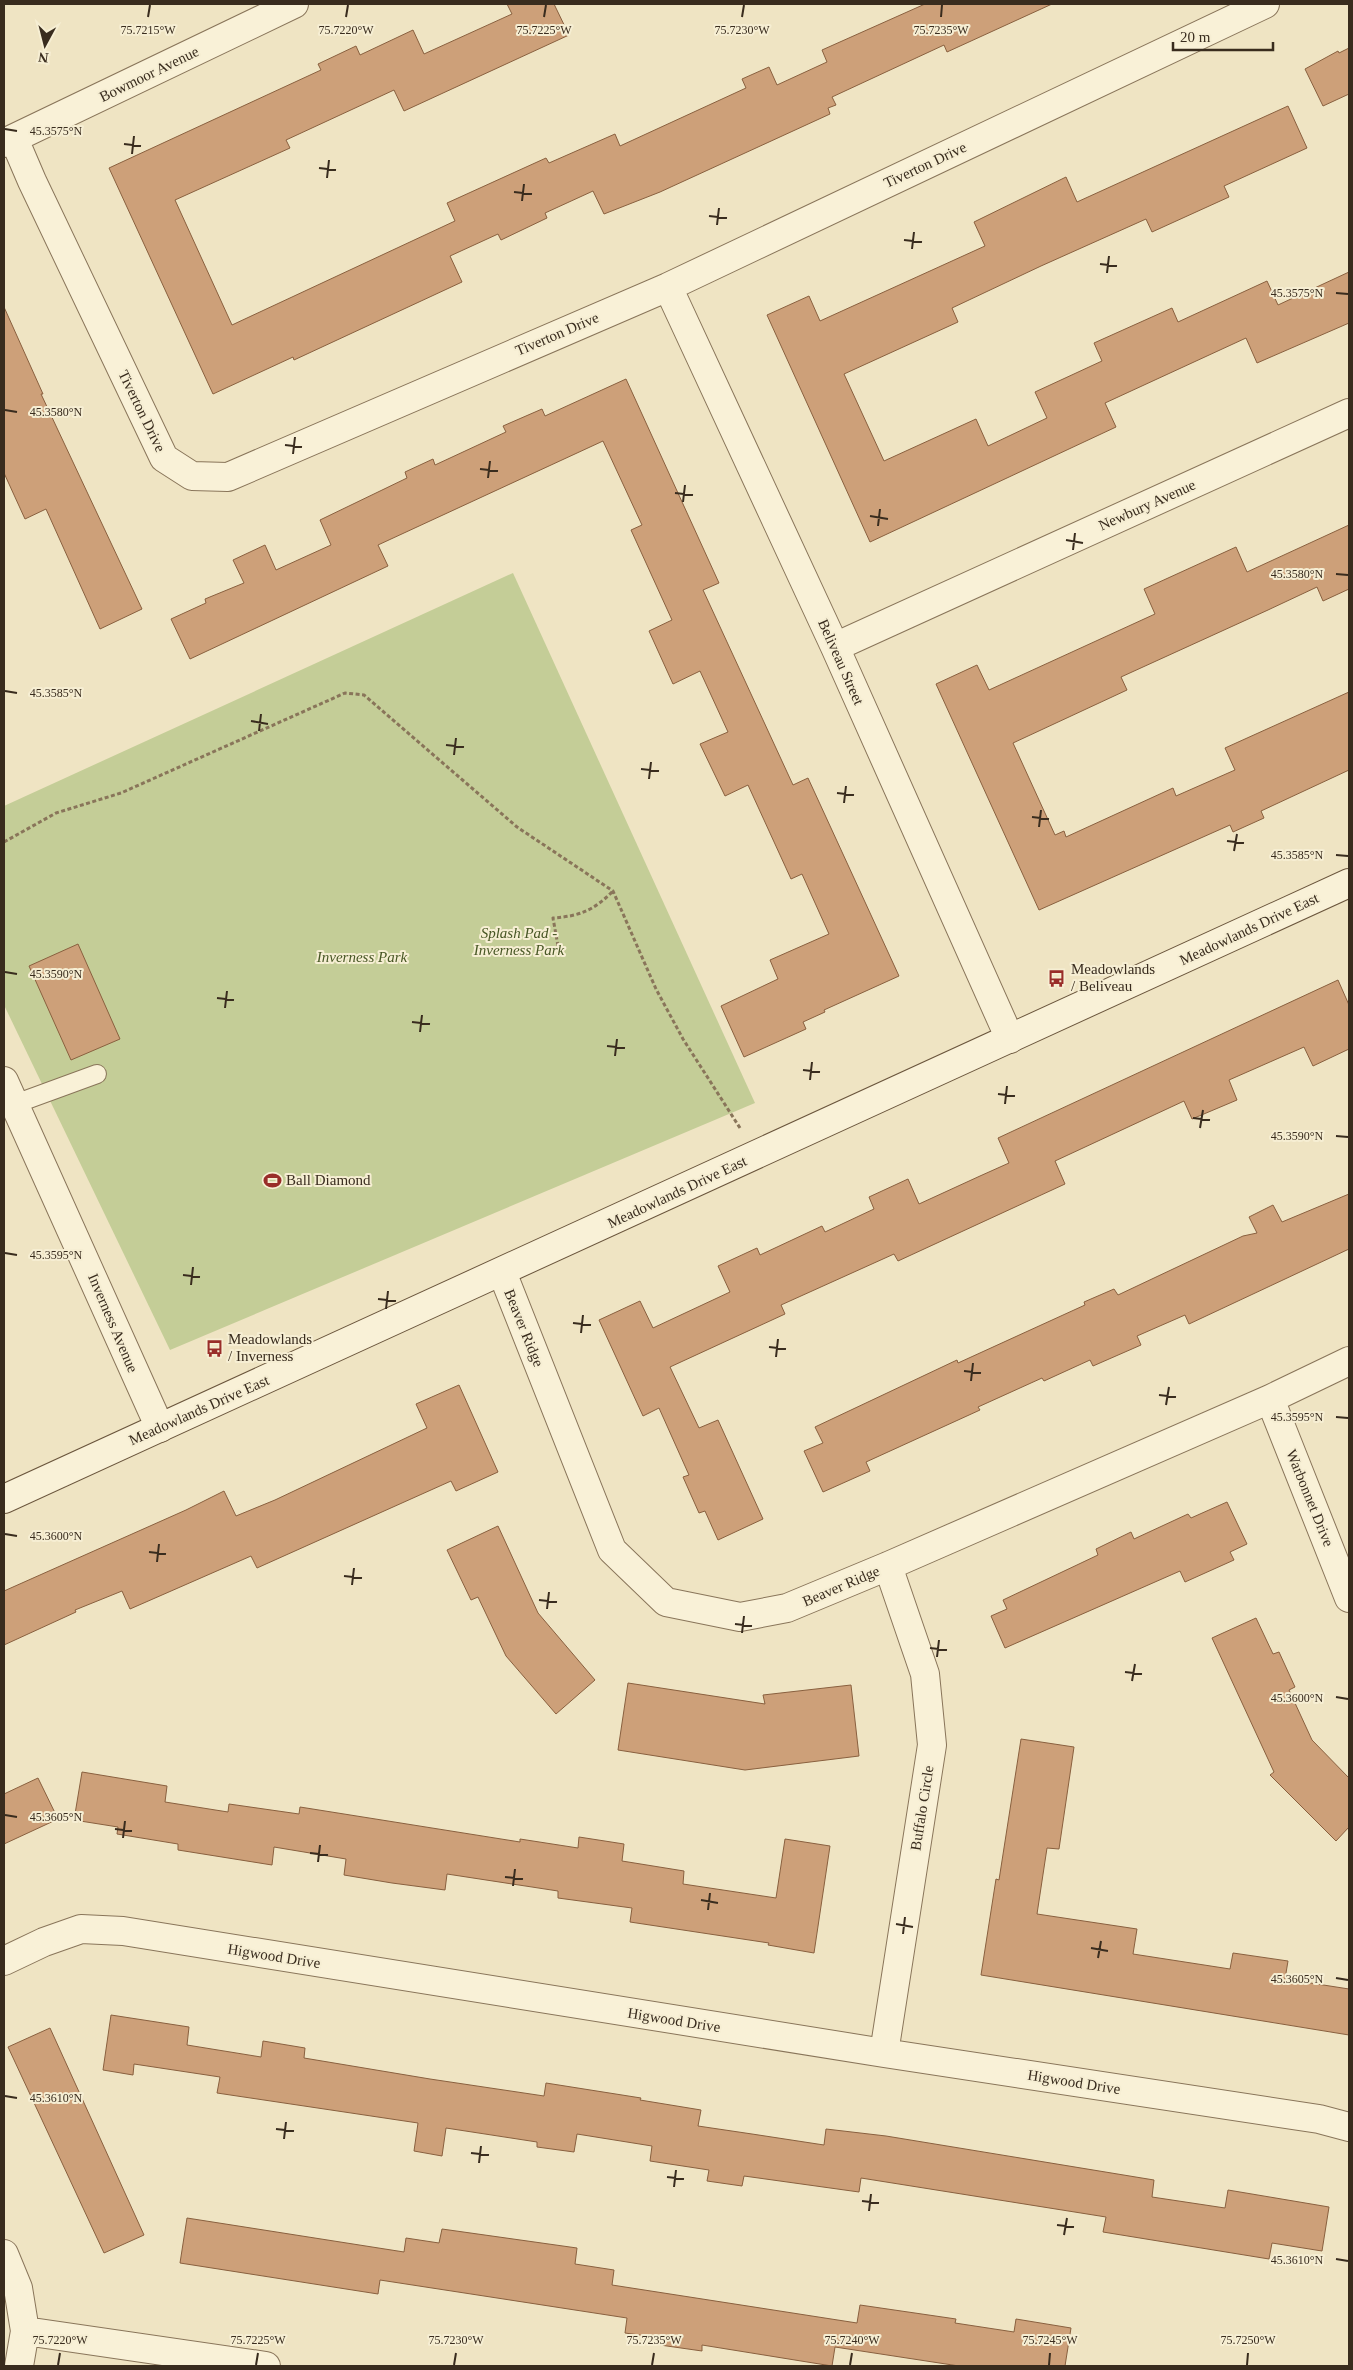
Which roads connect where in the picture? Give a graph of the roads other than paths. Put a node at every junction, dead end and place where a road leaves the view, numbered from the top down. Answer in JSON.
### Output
{"nodes":[{"id":1,"x":294,"y":4,"type":"edge"},
{"id":2,"x":1265,"y":4,"type":"edge"},
{"id":3,"x":9,"y":141,"type":"edge"},
{"id":4,"x":668,"y":286,"type":"junction"},
{"id":5,"x":1349,"y":413,"type":"edge"},
{"id":6,"x":835,"y":647,"type":"junction"},
{"id":7,"x":1349,"y":884,"type":"edge"},
{"id":8,"x":1010,"y":1039,"type":"junction"},
{"id":9,"x":97,"y":1074,"type":"dead end"},
{"id":10,"x":9,"y":1093,"type":"edge"},
{"id":11,"x":502,"y":1272,"type":"junction"},
{"id":12,"x":1349,"y":1361,"type":"edge"},
{"id":13,"x":1270,"y":1399,"type":"junction"},
{"id":14,"x":160,"y":1428,"type":"junction"},
{"id":15,"x":4,"y":1499,"type":"edge"},
{"id":16,"x":888,"y":1566,"type":"junction"},
{"id":17,"x":1349,"y":1598,"type":"edge"},
{"id":18,"x":4,"y":1960,"type":"edge"},
{"id":19,"x":884,"y":2053,"type":"junction"},
{"id":20,"x":1349,"y":2127,"type":"edge"},
{"id":21,"x":4,"y":2254,"type":"edge"},
{"id":22,"x":25,"y":2330,"type":"junction"},
{"id":23,"x":19,"y":2366,"type":"edge"},
{"id":24,"x":266,"y":2366,"type":"edge"}],
"edges":[{"from":1,"to":3,"type":"street","name":"Bowmoor Avenue"},
{"from":2,"to":4,"type":"street","name":"Tiverton Drive"},
{"from":3,"to":4,"type":"street","name":"Tiverton Drive"},
{"from":4,"to":6,"type":"street","name":"Beliveau Street"},
{"from":5,"to":6,"type":"street","name":"Newbury Avenue"},
{"from":6,"to":8,"type":"street","name":"Beliveau Street"},
{"from":7,"to":8,"type":"street","name":"Meadowlands Drive East"},
{"from":8,"to":11,"type":"street","name":"Meadowlands Drive East"},
{"from":9,"to":10,"type":"lane"},
{"from":10,"to":14,"type":"street","name":"Inverness Avenue"},
{"from":11,"to":14,"type":"street","name":"Meadowlands Drive East"},
{"from":11,"to":16,"type":"street","name":"Beaver Ridge"},
{"from":12,"to":13,"type":"street","name":"Beaver Ridge"},
{"from":13,"to":16,"type":"street","name":"Beaver Ridge"},
{"from":13,"to":17,"type":"street","name":"Warbonnet Drive"},
{"from":14,"to":15,"type":"street","name":"Meadowlands Drive East"},
{"from":16,"to":19,"type":"street","name":"Buffalo Circle"},
{"from":18,"to":19,"type":"street","name":"Higwood Drive"},
{"from":19,"to":20,"type":"street","name":"Higwood Drive"},
{"from":21,"to":22,"type":"street"},
{"from":22,"to":23,"type":"street"},
{"from":22,"to":24,"type":"street"}]}
